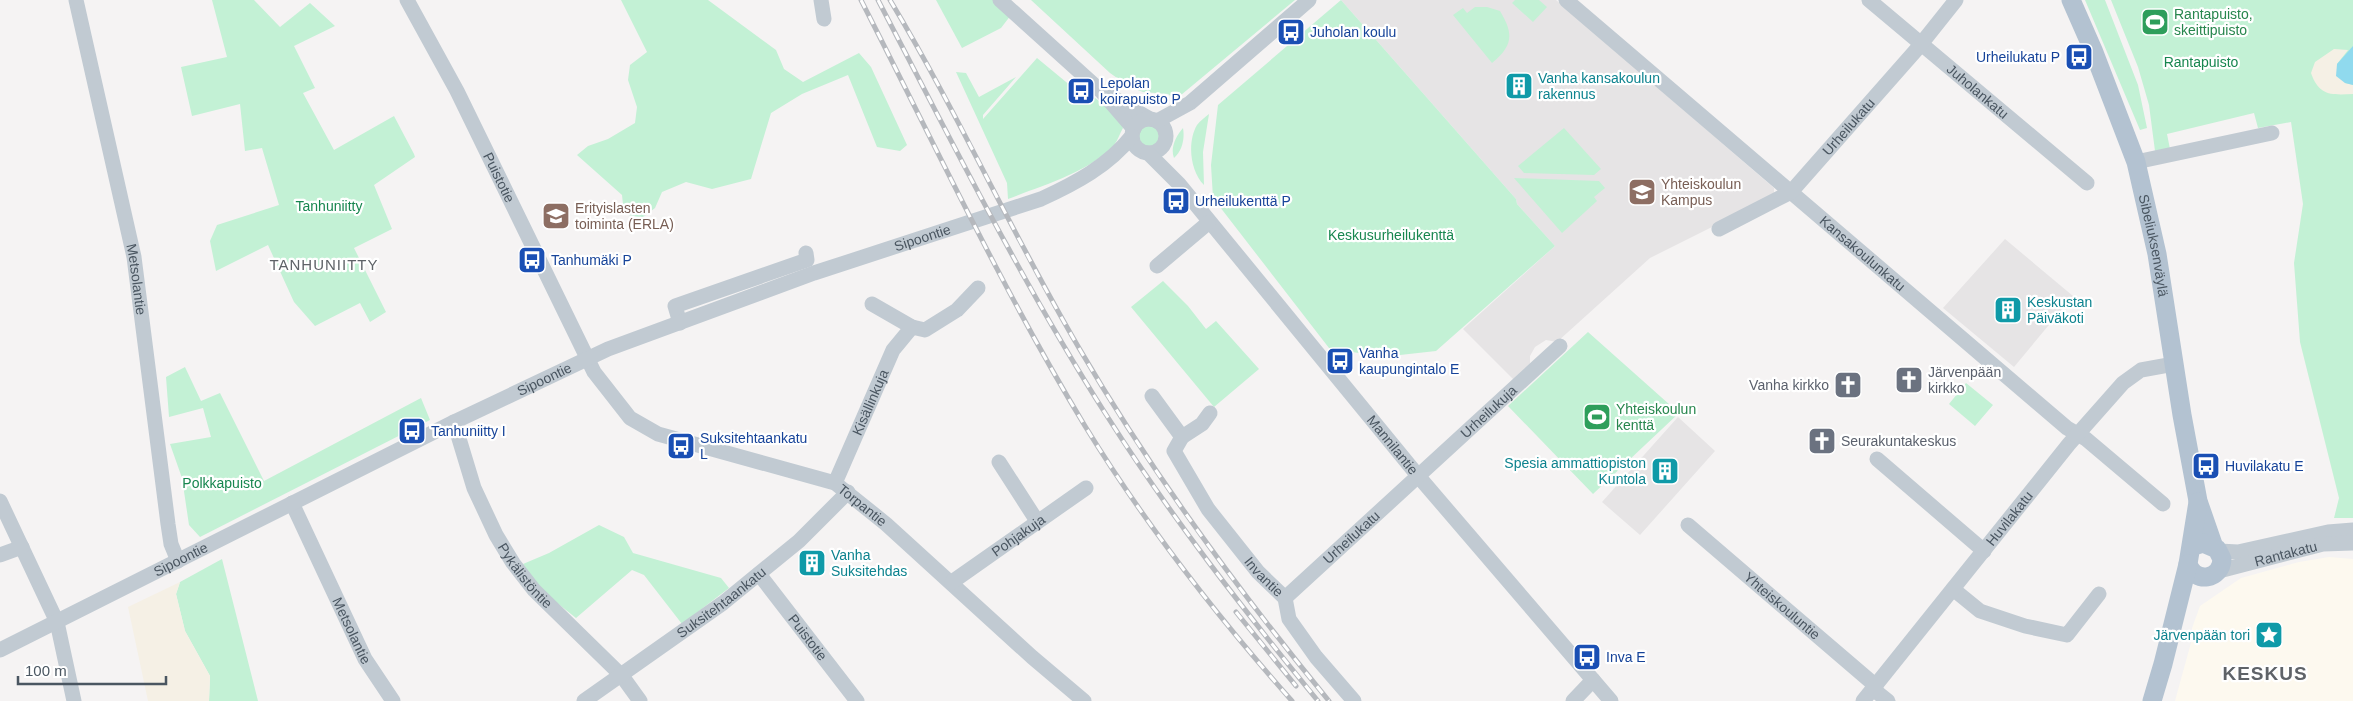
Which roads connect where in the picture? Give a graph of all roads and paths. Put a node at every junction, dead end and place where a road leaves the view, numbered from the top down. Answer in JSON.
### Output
{"nodes":[{"id":1,"x":76,"y":0,"type":"edge"},
{"id":2,"x":407,"y":0,"type":"edge"},
{"id":3,"x":821,"y":0,"type":"edge"},
{"id":4,"x":1000,"y":0,"type":"edge"},
{"id":5,"x":1309,"y":0,"type":"edge"},
{"id":6,"x":1566,"y":0,"type":"edge"},
{"id":7,"x":1869,"y":0,"type":"edge"},
{"id":8,"x":1956,"y":0,"type":"edge"},
{"id":9,"x":2071,"y":0,"type":"edge"},
{"id":10,"x":824,"y":19,"type":"dead end"},
{"id":11,"x":1920,"y":43,"type":"junction"},
{"id":12,"x":1102,"y":92,"type":"junction"},
{"id":13,"x":1190,"y":103,"type":"junction"},
{"id":14,"x":1153,"y":120,"type":"junction"},
{"id":15,"x":1133,"y":132,"type":"junction"},
{"id":16,"x":2272,"y":133,"type":"dead end"},
{"id":17,"x":1165,"y":140,"type":"junction"},
{"id":18,"x":1145,"y":152,"type":"junction"},
{"id":19,"x":1110,"y":160,"type":"junction"},
{"id":20,"x":2136,"y":162,"type":"junction"},
{"id":21,"x":1179,"y":184,"type":"junction"},
{"id":22,"x":2087,"y":184,"type":"dead end"},
{"id":23,"x":1791,"y":192,"type":"junction"},
{"id":24,"x":1208,"y":223,"type":"junction"},
{"id":25,"x":1719,"y":229,"type":"dead end"},
{"id":26,"x":806,"y":253,"type":"dead end"},
{"id":27,"x":1157,"y":266,"type":"dead end"},
{"id":28,"x":978,"y":288,"type":"dead end"},
{"id":29,"x":872,"y":304,"type":"dead end"},
{"id":30,"x":680,"y":323,"type":"junction"},
{"id":31,"x":912,"y":327,"type":"junction"},
{"id":32,"x":1560,"y":346,"type":"dead end"},
{"id":33,"x":588,"y":358,"type":"junction"},
{"id":34,"x":2174,"y":364,"type":"junction"},
{"id":35,"x":1152,"y":396,"type":"dead end"},
{"id":36,"x":1210,"y":413,"type":"dead end"},
{"id":37,"x":454,"y":422,"type":"junction"},
{"id":38,"x":2076,"y":435,"type":"junction"},
{"id":39,"x":1182,"y":437,"type":"junction"},
{"id":40,"x":1877,"y":459,"type":"dead end"},
{"id":41,"x":999,"y":462,"type":"dead end"},
{"id":42,"x":1419,"y":477,"type":"junction"},
{"id":43,"x":835,"y":483,"type":"junction"},
{"id":44,"x":1086,"y":488,"type":"dead end"},
{"id":45,"x":848,"y":492,"type":"junction"},
{"id":46,"x":0,"y":501,"type":"edge"},
{"id":47,"x":2198,"y":501,"type":"junction"},
{"id":48,"x":292,"y":503,"type":"junction"},
{"id":49,"x":2162,"y":504,"type":"dead end"},
{"id":50,"x":1037,"y":521,"type":"junction"},
{"id":51,"x":1688,"y":525,"type":"dead end"},
{"id":52,"x":2353,"y":530,"type":"edge"},
{"id":53,"x":2353,"y":543,"type":"edge"},
{"id":54,"x":22,"y":547,"type":"junction"},
{"id":55,"x":2217,"y":549,"type":"junction"},
{"id":56,"x":1984,"y":551,"type":"junction"},
{"id":57,"x":0,"y":555,"type":"edge"},
{"id":58,"x":2189,"y":556,"type":"junction"},
{"id":59,"x":178,"y":561,"type":"junction"},
{"id":60,"x":759,"y":574,"type":"junction"},
{"id":61,"x":2213,"y":574,"type":"junction"},
{"id":62,"x":952,"y":582,"type":"junction"},
{"id":63,"x":1953,"y":589,"type":"junction"},
{"id":64,"x":2100,"y":594,"type":"dead end"},
{"id":65,"x":1285,"y":598,"type":"junction"},
{"id":66,"x":57,"y":622,"type":"junction"},
{"id":67,"x":0,"y":650,"type":"edge"},
{"id":68,"x":622,"y":676,"type":"junction"},
{"id":69,"x":1592,"y":680,"type":"junction"},
{"id":70,"x":1874,"y":688,"type":"junction"},
{"id":71,"x":74,"y":701,"type":"edge"},
{"id":72,"x":393,"y":701,"type":"edge"},
{"id":73,"x":584,"y":701,"type":"edge"},
{"id":74,"x":640,"y":701,"type":"edge"},
{"id":75,"x":856,"y":701,"type":"edge"},
{"id":76,"x":1084,"y":701,"type":"edge"},
{"id":77,"x":1354,"y":701,"type":"edge"},
{"id":78,"x":1573,"y":701,"type":"edge"},
{"id":79,"x":1611,"y":701,"type":"edge"},
{"id":80,"x":1863,"y":701,"type":"edge"},
{"id":81,"x":1888,"y":701,"type":"edge"},
{"id":82,"x":2152,"y":701,"type":"edge"},
{"id":83,"x":2165,"y":701,"type":"edge"}],
"edges":[{"from":1,"to":59,"type":"street","name":"Metsolantie"},
{"from":2,"to":33,"type":"street","name":"Puistotie"},
{"from":3,"to":10,"type":"street"},
{"from":4,"to":12,"type":"street"},
{"from":5,"to":13,"type":"street"},
{"from":6,"to":23,"type":"street","name":"Kansakoulunkatu"},
{"from":7,"to":11,"type":"street","name":"Juholankatu"},
{"from":8,"to":11,"type":"street","name":"Urheilukatu"},
{"from":9,"to":20,"type":"main road","name":"Sibeliuksenväylä"},
{"from":11,"to":22,"type":"street","name":"Juholankatu"},
{"from":11,"to":23,"type":"street","name":"Urheilukatu"},
{"from":12,"to":14,"type":"street"},
{"from":12,"to":15,"type":"street"},
{"from":13,"to":14,"type":"street"},
{"from":13,"to":17,"type":"street"},
{"from":14,"to":15,"type":"street"},
{"from":14,"to":17,"type":"street"},
{"from":15,"to":18,"type":"street"},
{"from":15,"to":19,"type":"street","name":"Sipoontie"},
{"from":16,"to":20,"type":"street"},
{"from":17,"to":18,"type":"street"},
{"from":17,"to":21,"type":"street","name":"Mannilantie"},
{"from":18,"to":19,"type":"street","name":"Sipoontie"},
{"from":18,"to":21,"type":"street","name":"Mannilantie"},
{"from":19,"to":30,"type":"street","name":"Sipoontie"},
{"from":20,"to":34,"type":"main road","name":"Sibeliuksenväylä"},
{"from":21,"to":24,"type":"street","name":"Mannilantie"},
{"from":23,"to":25,"type":"street","name":"Urheilukatu"},
{"from":23,"to":38,"type":"street","name":"Kansakoulunkatu"},
{"from":24,"to":27,"type":"street"},
{"from":24,"to":42,"type":"street","name":"Mannilantie"},
{"from":26,"to":30,"type":"street"},
{"from":28,"to":31,"type":"street"},
{"from":29,"to":31,"type":"street"},
{"from":30,"to":33,"type":"street","name":"Sipoontie"},
{"from":31,"to":43,"type":"street","name":"Kisällinkuja"},
{"from":32,"to":42,"type":"street","name":"Urheilukuja"},
{"from":33,"to":37,"type":"street","name":"Sipoontie"},
{"from":33,"to":43,"type":"street","name":"Torpantie"},
{"from":34,"to":38,"type":"street","name":"Huvilakatu"},
{"from":34,"to":47,"type":"main road","name":"Sibeliuksenväylä"},
{"from":35,"to":39,"type":"street"},
{"from":36,"to":39,"type":"street"},
{"from":37,"to":48,"type":"street","name":"Sipoontie"},
{"from":37,"to":68,"type":"street","name":"Pykälistöntie"},
{"from":38,"to":49,"type":"street","name":"Kansakoulunkatu"},
{"from":38,"to":56,"type":"street","name":"Huvilakatu"},
{"from":39,"to":65,"type":"street","name":"Invantie"},
{"from":40,"to":56,"type":"street"},
{"from":41,"to":50,"type":"street"},
{"from":42,"to":65,"type":"street","name":"Urheilukatu"},
{"from":42,"to":69,"type":"street","name":"Mannilantie"},
{"from":43,"to":45,"type":"street","name":"Torpantie"},
{"from":44,"to":50,"type":"street","name":"Pohjakuja"},
{"from":45,"to":60,"type":"street","name":"Suksitehtaankatu"},
{"from":45,"to":62,"type":"street","name":"Torpantie"},
{"from":46,"to":54,"type":"street"},
{"from":47,"to":55,"type":"main road","name":"Sibeliuksenväylä"},
{"from":47,"to":58,"type":"main road","name":"Sibeliuksenväylä"},
{"from":48,"to":59,"type":"street","name":"Sipoontie"},
{"from":48,"to":72,"type":"street","name":"Metsolantie"},
{"from":50,"to":62,"type":"street","name":"Pohjakuja"},
{"from":51,"to":70,"type":"street","name":"Yhteiskouluntie"},
{"from":52,"to":55,"type":"street","name":"Rantakatu"},
{"from":53,"to":61,"type":"street","name":"Rantakatu"},
{"from":54,"to":57,"type":"street"},
{"from":54,"to":66,"type":"street"},
{"from":55,"to":58,"type":"main road"},
{"from":55,"to":61,"type":"main road"},
{"from":56,"to":63,"type":"street","name":"Huvilakatu"},
{"from":58,"to":61,"type":"main road"},
{"from":58,"to":82,"type":"main road","name":"Sibeliuksenväylä"},
{"from":59,"to":66,"type":"street","name":"Sipoontie"},
{"from":60,"to":68,"type":"street","name":"Suksitehtaankatu"},
{"from":60,"to":75,"type":"street","name":"Puistotie"},
{"from":61,"to":83,"type":"main road"},
{"from":62,"to":76,"type":"street","name":"Torpantie"},
{"from":63,"to":64,"type":"street"},
{"from":63,"to":70,"type":"street","name":"Huvilakatu"},
{"from":65,"to":77,"type":"street","name":"Invantie"},
{"from":66,"to":67,"type":"street","name":"Sipoontie"},
{"from":66,"to":71,"type":"street"},
{"from":68,"to":73,"type":"street","name":"Suksitehtaankatu"},
{"from":68,"to":74,"type":"street","name":"Pykälistöntie"},
{"from":69,"to":78,"type":"street"},
{"from":69,"to":79,"type":"street","name":"Mannilantie"},
{"from":70,"to":80,"type":"street","name":"Huvilakatu"},
{"from":70,"to":81,"type":"street","name":"Yhteiskouluntie"}]}
